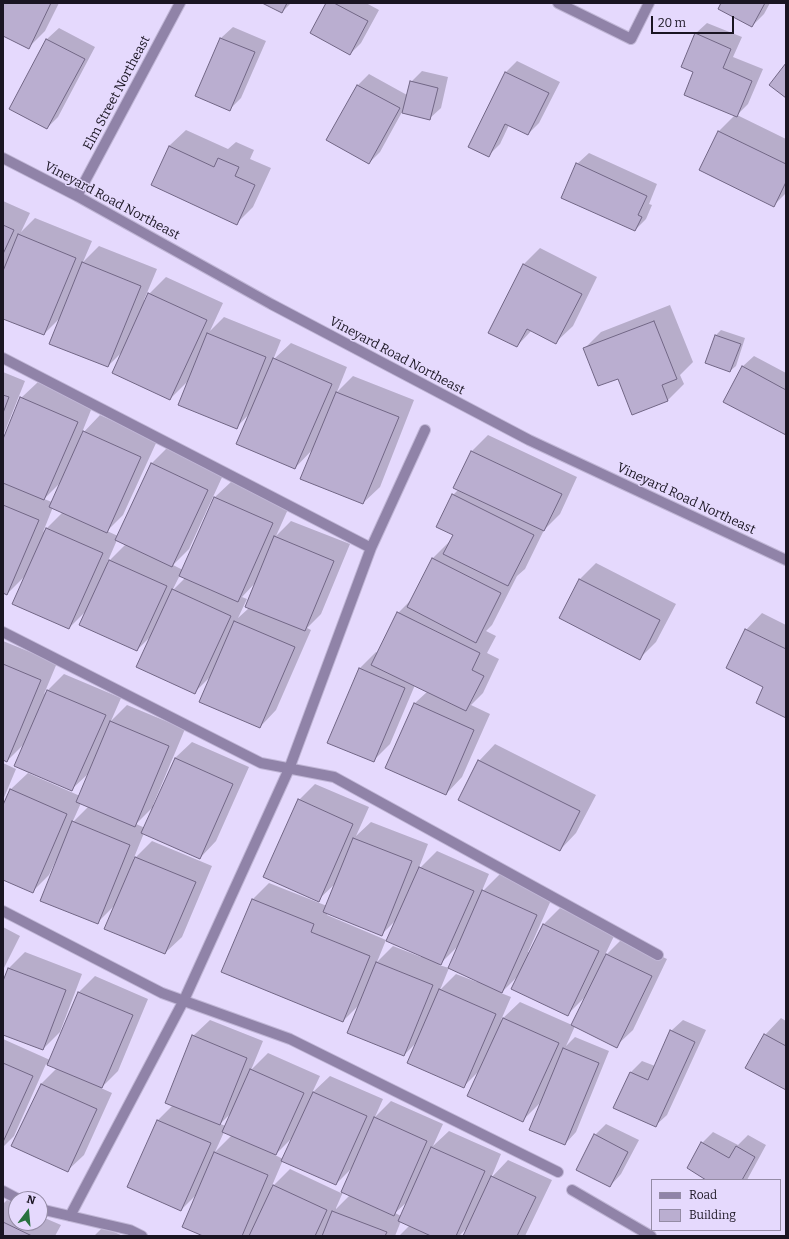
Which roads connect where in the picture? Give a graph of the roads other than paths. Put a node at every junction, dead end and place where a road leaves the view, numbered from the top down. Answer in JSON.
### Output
{"nodes":[{"id":1,"x":180,"y":3,"type":"edge"},
{"id":2,"x":558,"y":3,"type":"edge"},
{"id":3,"x":649,"y":3,"type":"edge"},
{"id":4,"x":3,"y":158,"type":"edge"},
{"id":5,"x":77,"y":196,"type":"junction"},
{"id":6,"x":3,"y":358,"type":"edge"},
{"id":7,"x":425,"y":430,"type":"dead end"},
{"id":8,"x":371,"y":548,"type":"junction"},
{"id":9,"x":786,"y":560,"type":"edge"},
{"id":10,"x":3,"y":632,"type":"edge"},
{"id":11,"x":289,"y":769,"type":"junction"},
{"id":12,"x":3,"y":911,"type":"edge"},
{"id":13,"x":658,"y":955,"type":"dead end"},
{"id":14,"x":184,"y":1000,"type":"junction"},
{"id":15,"x":558,"y":1172,"type":"dead end"},
{"id":16,"x":572,"y":1190,"type":"dead end"},
{"id":17,"x":48,"y":1211,"type":"edge"},
{"id":18,"x":70,"y":1216,"type":"junction"},
{"id":19,"x":142,"y":1236,"type":"edge"},
{"id":20,"x":651,"y":1236,"type":"edge"}],
"edges":[{"from":1,"to":5,"type":"street","name":"Elm Street Northeast"},
{"from":2,"to":3,"type":"street"},
{"from":4,"to":5,"type":"street","name":"Vineyard Road Northeast"},
{"from":5,"to":9,"type":"street","name":"Vineyard Road Northeast"},
{"from":6,"to":8,"type":"street"},
{"from":7,"to":8,"type":"street"},
{"from":8,"to":11,"type":"street"},
{"from":10,"to":11,"type":"street"},
{"from":11,"to":13,"type":"street"},
{"from":11,"to":14,"type":"street"},
{"from":12,"to":14,"type":"street"},
{"from":14,"to":15,"type":"street"},
{"from":14,"to":18,"type":"street"},
{"from":16,"to":20,"type":"street"},
{"from":17,"to":18,"type":"street"},
{"from":18,"to":19,"type":"street"}]}
